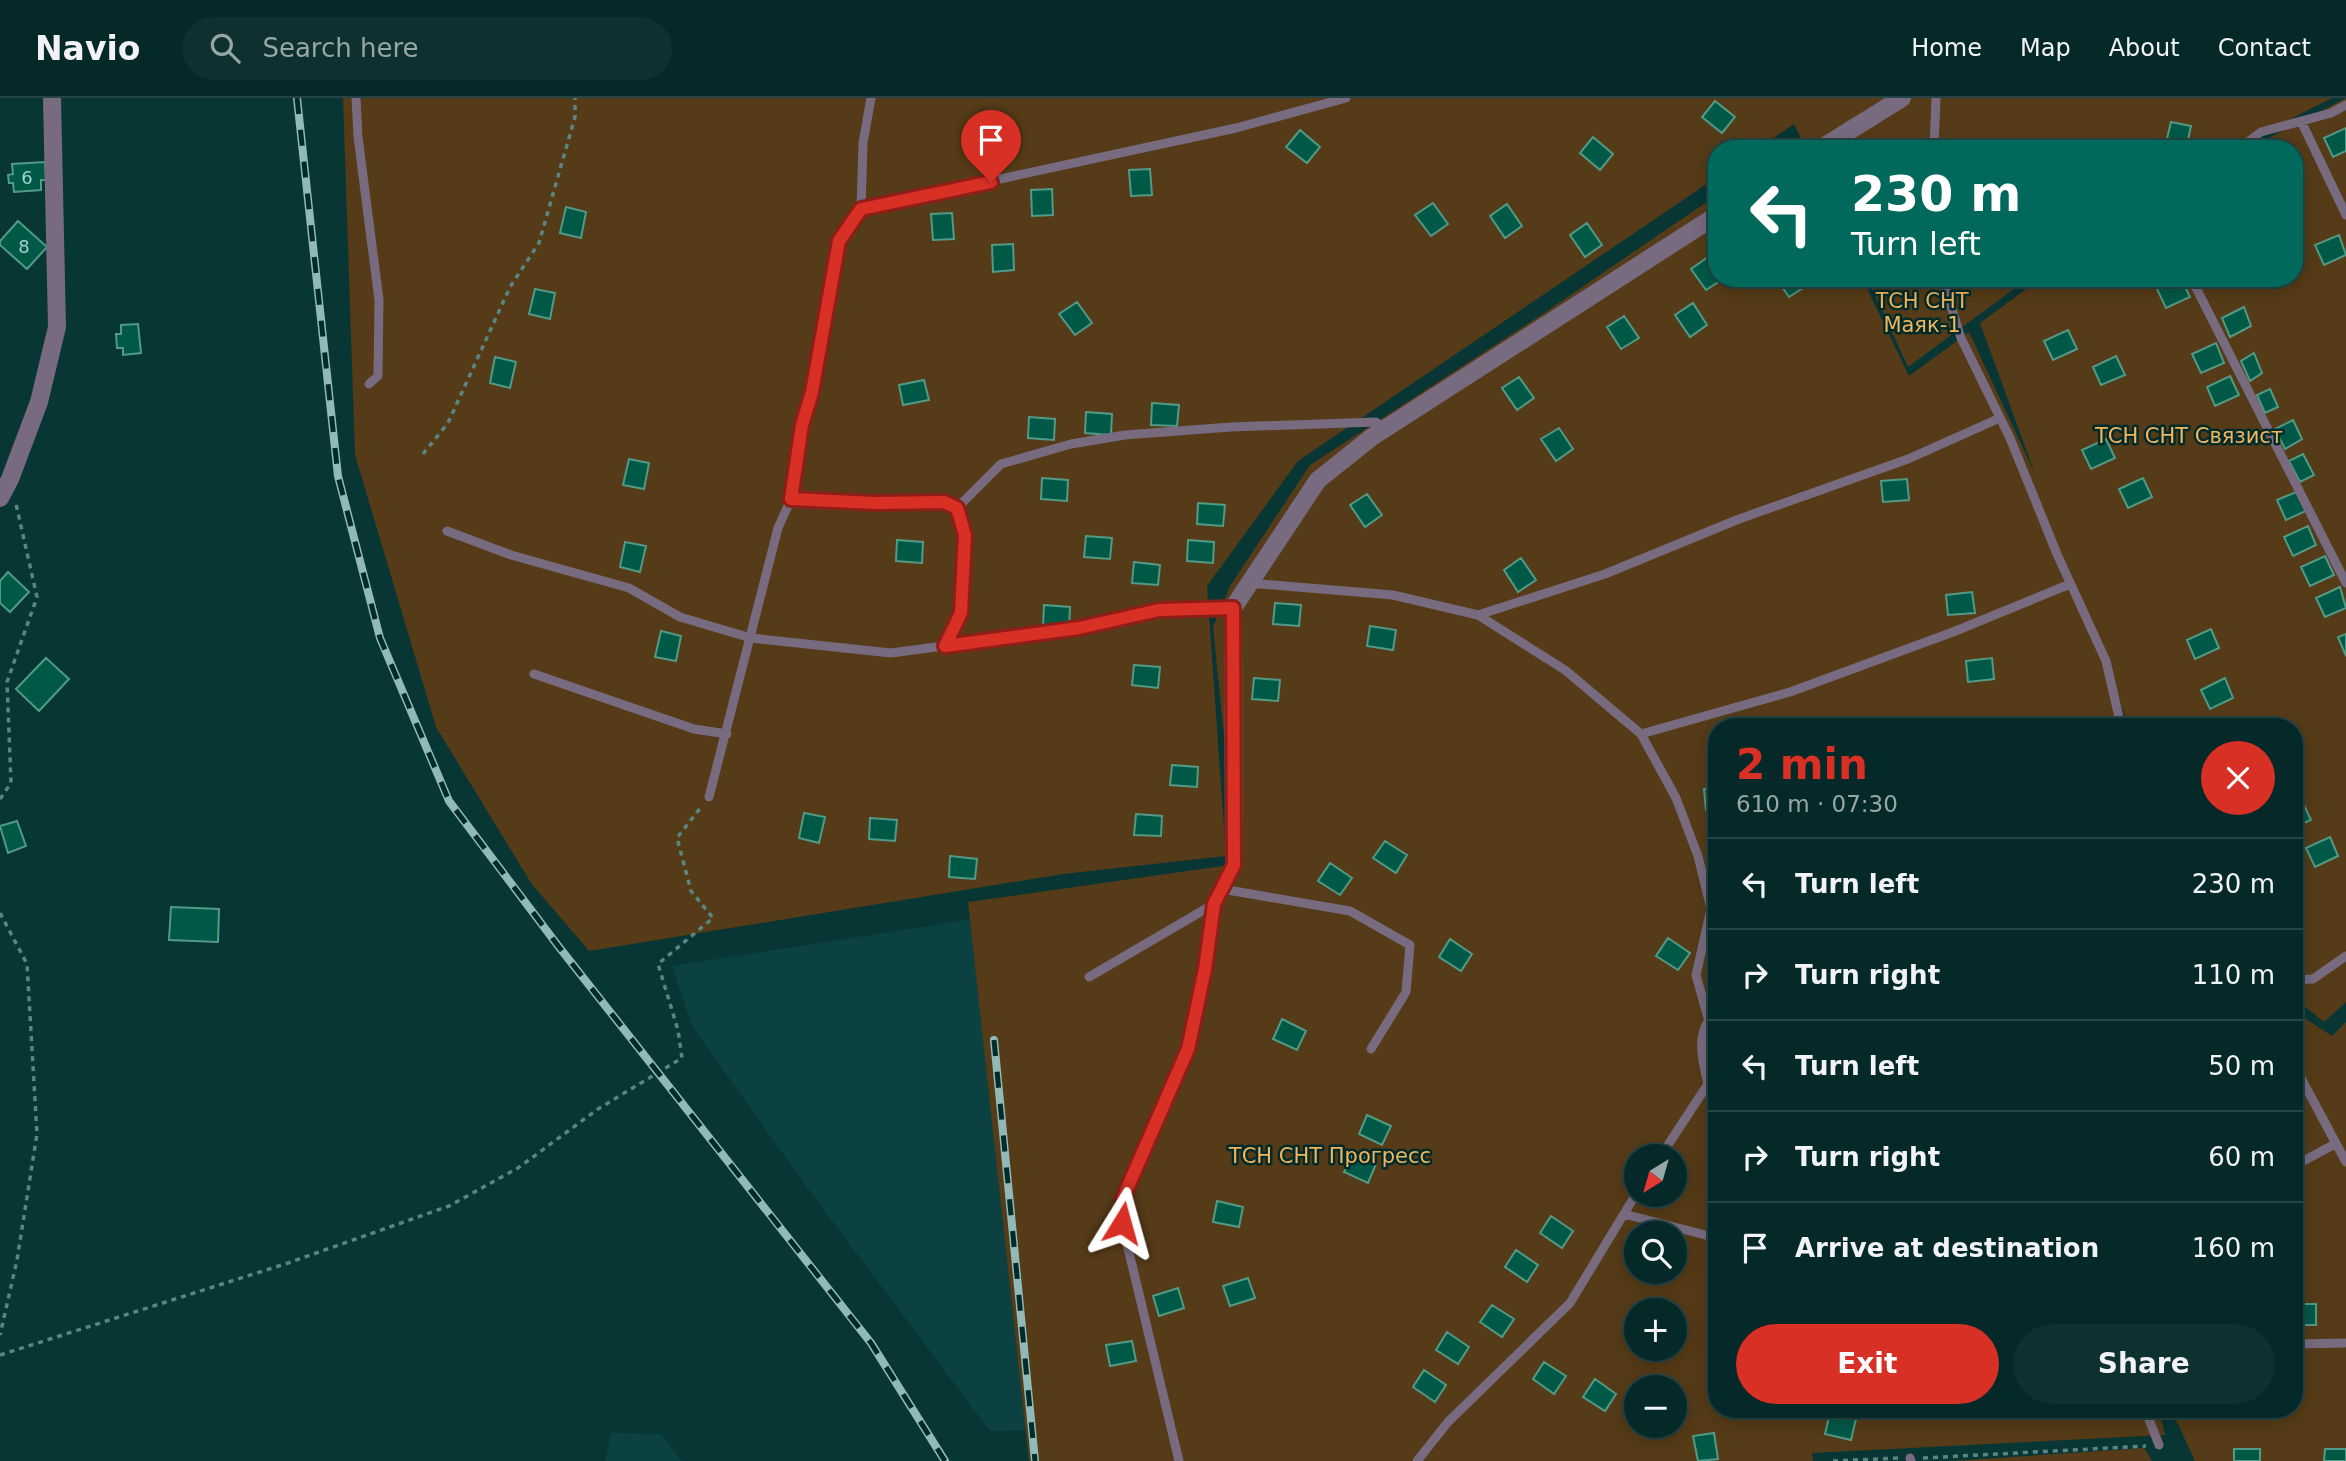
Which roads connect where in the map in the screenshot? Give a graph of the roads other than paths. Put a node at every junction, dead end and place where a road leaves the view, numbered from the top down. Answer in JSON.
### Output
{"nodes":[{"id":1,"x":52,"y":98,"type":"edge"},
{"id":2,"x":356,"y":98,"type":"edge"},
{"id":3,"x":871,"y":98,"type":"edge"},
{"id":4,"x":1346,"y":98,"type":"edge"},
{"id":5,"x":1936,"y":98,"type":"edge"},
{"id":6,"x":1894,"y":100,"type":"edge"},
{"id":7,"x":2346,"y":105,"type":"edge"},
{"id":8,"x":2301,"y":121,"type":"junction"},
{"id":9,"x":1833,"y":140,"type":"edge"},
{"id":10,"x":1934,"y":140,"type":"edge"},
{"id":11,"x":2250,"y":140,"type":"edge"},
{"id":12,"x":861,"y":209,"type":"junction"},
{"id":13,"x":2346,"y":215,"type":"edge"},
{"id":14,"x":1708,"y":221,"type":"edge"},
{"id":15,"x":1945,"y":287,"type":"edge"},
{"id":16,"x":2196,"y":287,"type":"edge"},
{"id":17,"x":369,"y":384,"type":"dead end"},
{"id":18,"x":2000,"y":418,"type":"junction"},
{"id":19,"x":1383,"y":430,"type":"junction"},
{"id":20,"x":0,"y":498,"type":"edge"},
{"id":21,"x":791,"y":499,"type":"junction"},
{"id":22,"x":957,"y":508,"type":"junction"},
{"id":23,"x":447,"y":531,"type":"dead end"},
{"id":24,"x":1249,"y":583,"type":"junction"},
{"id":25,"x":2346,"y":583,"type":"edge"},
{"id":26,"x":2070,"y":584,"type":"junction"},
{"id":27,"x":1233,"y":608,"type":"junction"},
{"id":28,"x":1478,"y":615,"type":"junction"},
{"id":29,"x":751,"y":638,"type":"junction"},
{"id":30,"x":945,"y":646,"type":"junction"},
{"id":31,"x":534,"y":674,"type":"dead end"},
{"id":32,"x":2119,"y":718,"type":"edge"},
{"id":33,"x":727,"y":734,"type":"junction"},
{"id":34,"x":1641,"y":734,"type":"junction"},
{"id":35,"x":709,"y":797,"type":"road end"},
{"id":36,"x":1234,"y":865,"type":"joint"},
{"id":37,"x":1708,"y":888,"type":"edge"},
{"id":38,"x":1222,"y":889,"type":"junction"},
{"id":39,"x":1214,"y":904,"type":"junction"},
{"id":40,"x":1708,"y":930,"type":"edge"},
{"id":41,"x":2346,"y":956,"type":"edge"},
{"id":42,"x":1089,"y":977,"type":"dead end"},
{"id":43,"x":2303,"y":980,"type":"edge"},
{"id":44,"x":1708,"y":1003,"type":"edge"},
{"id":45,"x":1708,"y":1028,"type":"edge"},
{"id":46,"x":1371,"y":1049,"type":"dead end"},
{"id":47,"x":1708,"y":1074,"type":"edge"},
{"id":48,"x":2303,"y":1082,"type":"edge"},
{"id":49,"x":1708,"y":1090,"type":"edge"},
{"id":50,"x":1669,"y":1144,"type":"edge"},
{"id":51,"x":2335,"y":1144,"type":"junction"},
{"id":52,"x":2303,"y":1161,"type":"edge"},
{"id":53,"x":2346,"y":1162,"type":"edge"},
{"id":54,"x":1628,"y":1208,"type":"edge"},
{"id":55,"x":1624,"y":1214,"type":"junction"},
{"id":56,"x":1708,"y":1236,"type":"edge"},
{"id":57,"x":2346,"y":1343,"type":"edge"},
{"id":58,"x":2303,"y":1344,"type":"edge"},
{"id":59,"x":2148,"y":1418,"type":"edge"},
{"id":60,"x":2159,"y":1445,"type":"road end"},
{"id":61,"x":1180,"y":1461,"type":"edge"},
{"id":62,"x":1417,"y":1461,"type":"edge"}],
"edges":[{"from":1,"to":20,"type":"street"},
{"from":2,"to":17,"type":"lane"},
{"from":3,"to":12,"type":"lane"},
{"from":4,"to":12,"type":"lane"},
{"from":5,"to":10,"type":"lane"},
{"from":6,"to":9,"type":"street"},
{"from":7,"to":8,"type":"lane"},
{"from":8,"to":11,"type":"lane"},
{"from":8,"to":13,"type":"lane"},
{"from":12,"to":21,"type":"lane"},
{"from":14,"to":19,"type":"street"},
{"from":15,"to":18,"type":"lane"},
{"from":16,"to":25,"type":"lane"},
{"from":18,"to":26,"type":"lane"},
{"from":18,"to":28,"type":"lane"},
{"from":19,"to":22,"type":"lane"},
{"from":19,"to":24,"type":"street"},
{"from":21,"to":22,"type":"lane"},
{"from":21,"to":29,"type":"lane"},
{"from":22,"to":30,"type":"lane"},
{"from":23,"to":29,"type":"lane"},
{"from":24,"to":27,"type":"street"},
{"from":24,"to":28,"type":"lane"},
{"from":26,"to":32,"type":"lane"},
{"from":26,"to":34,"type":"lane"},
{"from":27,"to":30,"type":"lane"},
{"from":27,"to":36,"type":"street"},
{"from":28,"to":34,"type":"lane"},
{"from":29,"to":30,"type":"lane"},
{"from":29,"to":33,"type":"lane"},
{"from":31,"to":33,"type":"lane"},
{"from":33,"to":35,"type":"lane"},
{"from":34,"to":37,"type":"lane"},
{"from":36,"to":38,"type":"lane"},
{"from":38,"to":39,"type":"lane"},
{"from":38,"to":46,"type":"lane"},
{"from":39,"to":42,"type":"lane"},
{"from":39,"to":61,"type":"lane"},
{"from":40,"to":44,"type":"lane"},
{"from":41,"to":43,"type":"lane"},
{"from":45,"to":47,"type":"lane"},
{"from":48,"to":51,"type":"lane"},
{"from":49,"to":50,"type":"lane"},
{"from":51,"to":52,"type":"lane"},
{"from":51,"to":53,"type":"lane"},
{"from":54,"to":55,"type":"lane"},
{"from":55,"to":56,"type":"lane"},
{"from":55,"to":62,"type":"lane"},
{"from":57,"to":58,"type":"lane"},
{"from":59,"to":60,"type":"lane"}]}
